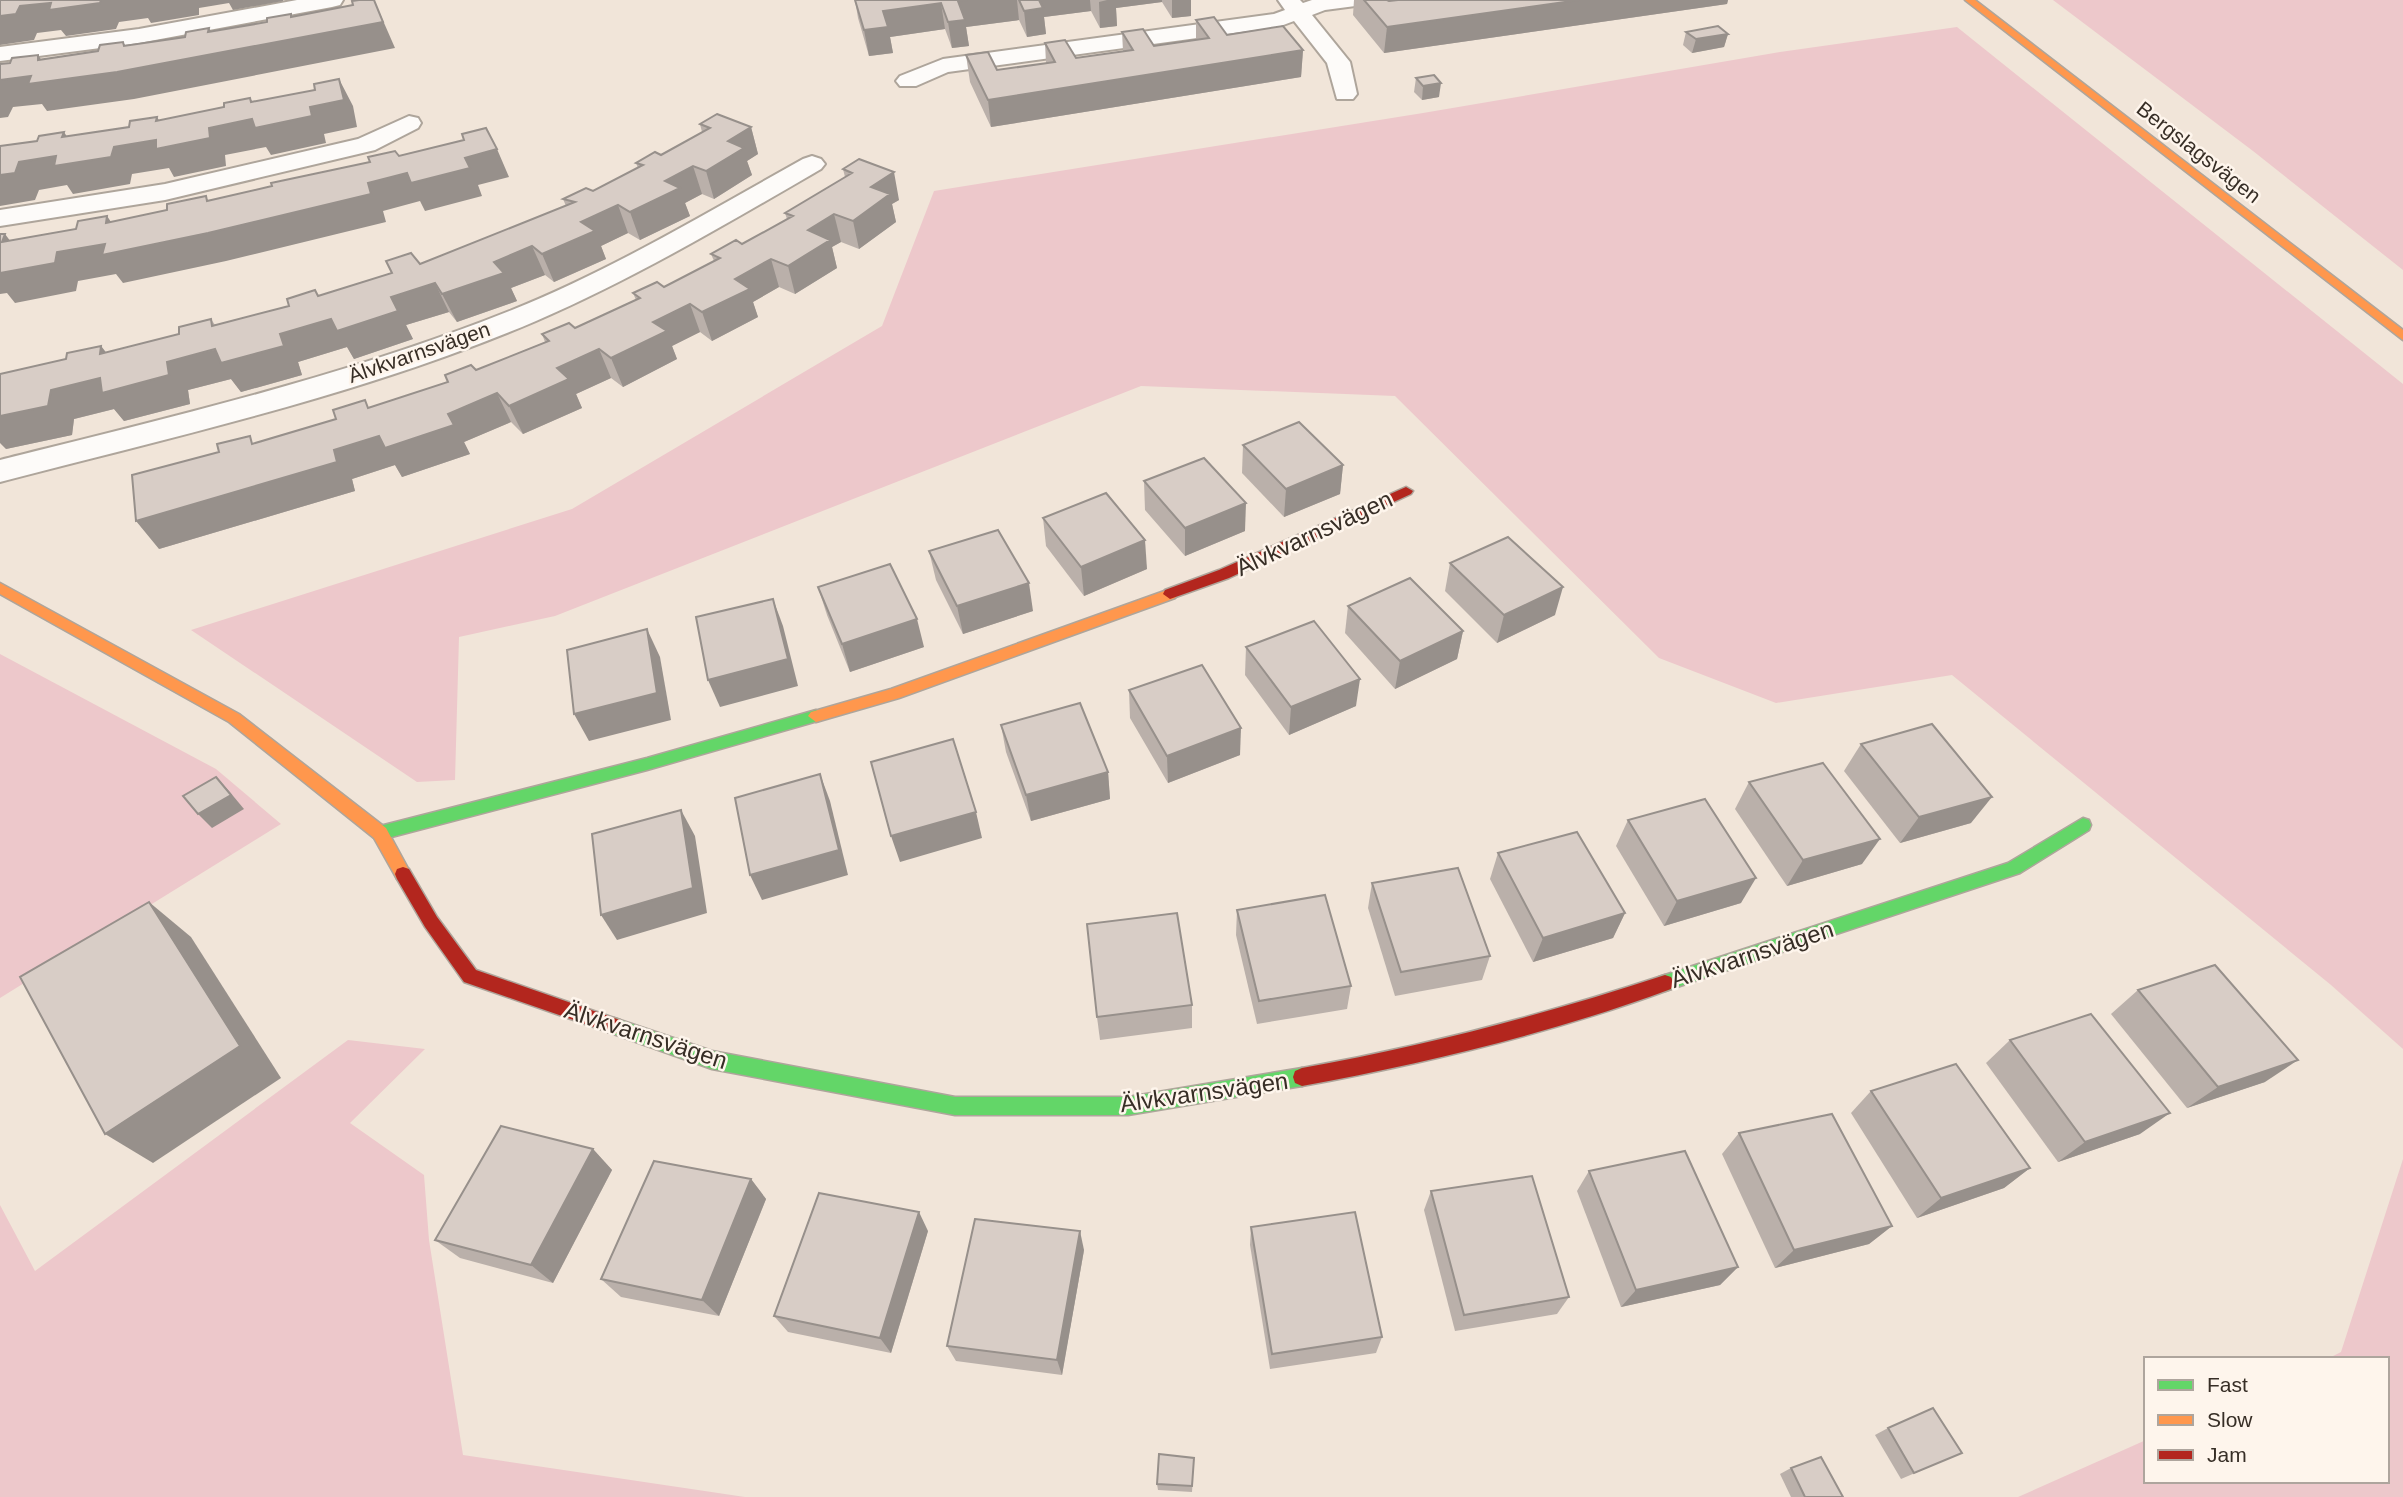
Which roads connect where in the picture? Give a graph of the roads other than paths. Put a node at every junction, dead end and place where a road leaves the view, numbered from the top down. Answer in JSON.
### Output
{"nodes":[{"id":1,"x":332,"y":0,"type":"edge"},
{"id":2,"x":1355,"y":0,"type":"edge"},
{"id":3,"x":1969,"y":0,"type":"edge"},
{"id":4,"x":1294,"y":6,"type":"edge"},
{"id":5,"x":0,"y":54,"type":"edge"},
{"id":6,"x":908,"y":81,"type":"dead end"},
{"id":7,"x":1345,"y":94,"type":"dead end"},
{"id":8,"x":410,"y":123,"type":"dead end"},
{"id":9,"x":812,"y":164,"type":"dead end"},
{"id":10,"x":0,"y":218,"type":"edge"},
{"id":11,"x":2403,"y":337,"type":"edge"},
{"id":12,"x":0,"y":471,"type":"edge"},
{"id":13,"x":1406,"y":491,"type":"dead end"},
{"id":14,"x":0,"y":588,"type":"edge"},
{"id":15,"x":2082,"y":825,"type":"dead end"},
{"id":16,"x":380,"y":833,"type":"junction"}],
"edges":[{"from":1,"to":5,"type":"street"},
{"from":2,"to":4,"type":"street"},
{"from":3,"to":11,"type":"street","name":"Bergslagsvägen"},
{"from":4,"to":6,"type":"street"},
{"from":4,"to":7,"type":"street"},
{"from":8,"to":10,"type":"street"},
{"from":9,"to":12,"type":"street","name":"Älvkvarnsvägen"},
{"from":13,"to":16,"type":"street","name":"Älvkvarnsvägen"},
{"from":14,"to":16,"type":"street","name":"Älvkvarnsvägen"},
{"from":15,"to":16,"type":"street","name":"Älvkvarnsvägen"}]}
